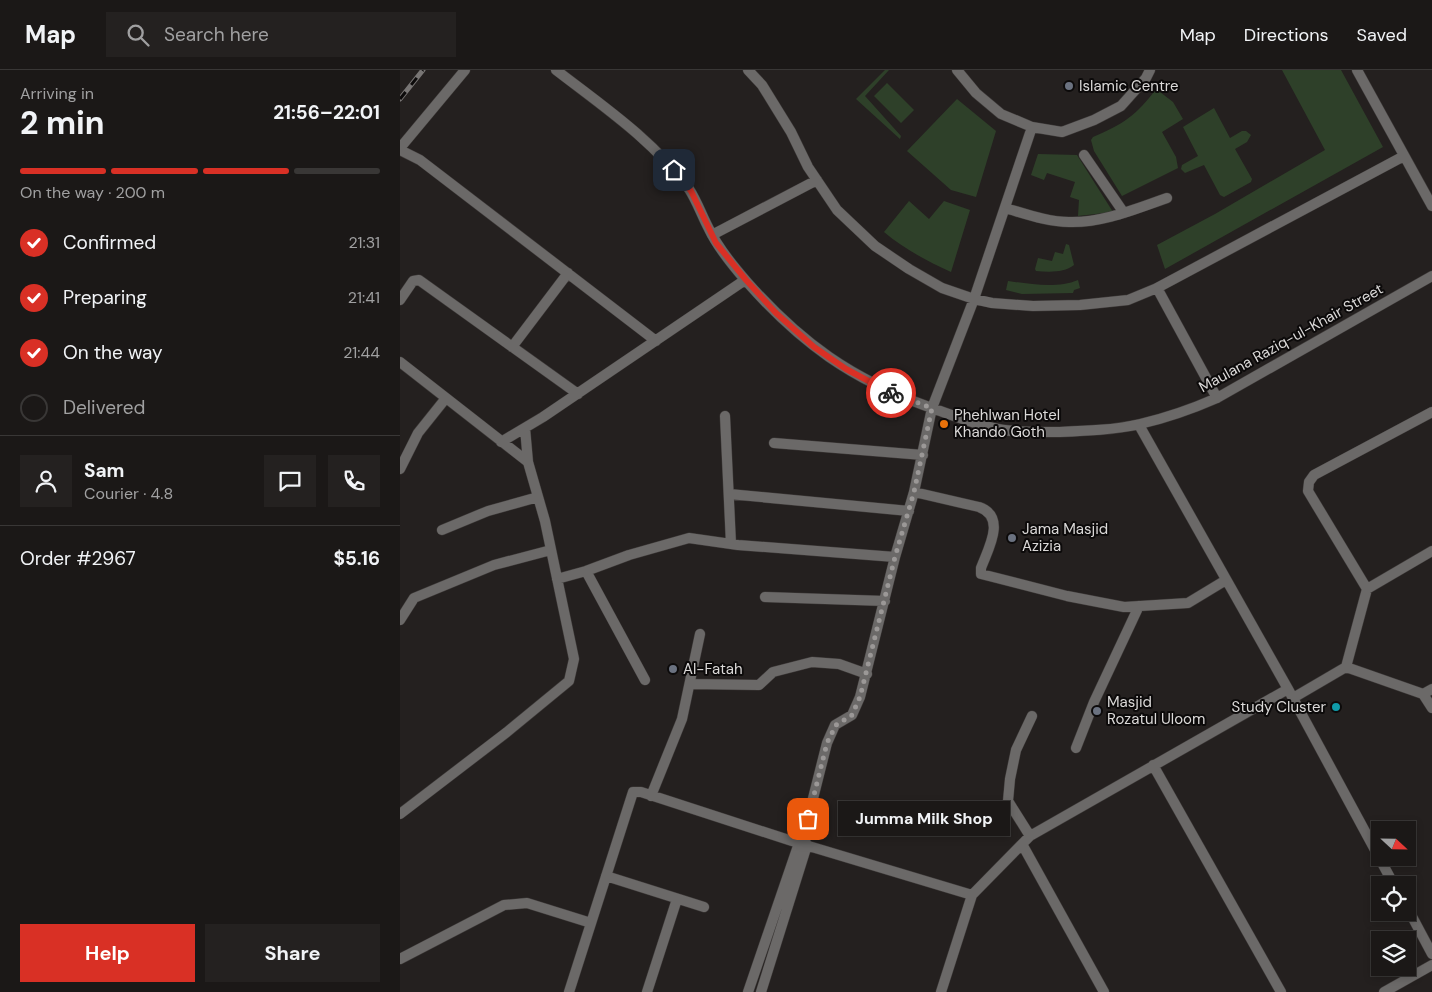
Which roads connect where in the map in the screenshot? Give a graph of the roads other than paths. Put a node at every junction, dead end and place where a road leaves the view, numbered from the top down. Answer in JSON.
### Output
{"nodes":[{"id":1,"x":465,"y":70,"type":"edge"},
{"id":2,"x":556,"y":70,"type":"edge"},
{"id":3,"x":748,"y":70,"type":"edge"},
{"id":4,"x":957,"y":70,"type":"edge"},
{"id":5,"x":1150,"y":70,"type":"edge"},
{"id":6,"x":1357,"y":70,"type":"edge"},
{"id":7,"x":1032,"y":127,"type":"junction"},
{"id":8,"x":400,"y":149,"type":"edge"},
{"id":9,"x":1084,"y":155,"type":"dead end"},
{"id":10,"x":1404,"y":156,"type":"junction"},
{"id":11,"x":817,"y":180,"type":"junction"},
{"id":12,"x":1166,"y":198,"type":"dead end"},
{"id":13,"x":1432,"y":204,"type":"edge"},
{"id":14,"x":1005,"y":208,"type":"junction"},
{"id":15,"x":1124,"y":214,"type":"junction"},
{"id":16,"x":712,"y":235,"type":"junction"},
{"id":17,"x":568,"y":273,"type":"junction"},
{"id":18,"x":1432,"y":276,"type":"edge"},
{"id":19,"x":746,"y":280,"type":"junction"},
{"id":20,"x":1157,"y":288,"type":"junction"},
{"id":21,"x":974,"y":299,"type":"junction"},
{"id":22,"x":400,"y":300,"type":"edge"},
{"id":23,"x":656,"y":341,"type":"junction"},
{"id":24,"x":512,"y":347,"type":"junction"},
{"id":25,"x":400,"y":362,"type":"edge"},
{"id":26,"x":578,"y":394,"type":"junction"},
{"id":27,"x":446,"y":398,"type":"junction"},
{"id":28,"x":1217,"y":398,"type":"junction"},
{"id":29,"x":932,"y":408,"type":"junction"},
{"id":30,"x":1432,"y":412,"type":"edge"},
{"id":31,"x":726,"y":416,"type":"dead end"},
{"id":32,"x":1138,"y":425,"type":"junction"},
{"id":33,"x":525,"y":428,"type":"junction"},
{"id":34,"x":501,"y":442,"type":"junction"},
{"id":35,"x":774,"y":443,"type":"dead end"},
{"id":36,"x":923,"y":455,"type":"junction"},
{"id":37,"x":528,"y":462,"type":"junction"},
{"id":38,"x":400,"y":469,"type":"edge"},
{"id":39,"x":914,"y":492,"type":"junction"},
{"id":40,"x":729,"y":494,"type":"junction"},
{"id":41,"x":538,"y":497,"type":"junction"},
{"id":42,"x":908,"y":511,"type":"junction"},
{"id":43,"x":442,"y":530,"type":"dead end"},
{"id":44,"x":731,"y":544,"type":"junction"},
{"id":45,"x":551,"y":550,"type":"junction"},
{"id":46,"x":1432,"y":551,"type":"edge"},
{"id":47,"x":895,"y":557,"type":"junction"},
{"id":48,"x":586,"y":571,"type":"junction"},
{"id":49,"x":557,"y":579,"type":"junction"},
{"id":50,"x":1226,"y":580,"type":"junction"},
{"id":51,"x":1367,"y":589,"type":"junction"},
{"id":52,"x":765,"y":597,"type":"dead end"},
{"id":53,"x":884,"y":601,"type":"junction"},
{"id":54,"x":1139,"y":606,"type":"junction"},
{"id":55,"x":400,"y":620,"type":"edge"},
{"id":56,"x":700,"y":634,"type":"dead end"},
{"id":57,"x":1346,"y":666,"type":"junction"},
{"id":58,"x":867,"y":674,"type":"junction"},
{"id":59,"x":645,"y":680,"type":"dead end"},
{"id":60,"x":690,"y":684,"type":"junction"},
{"id":61,"x":1428,"y":691,"type":"edge"},
{"id":62,"x":1290,"y":693,"type":"junction"},
{"id":63,"x":1432,"y":708,"type":"edge"},
{"id":64,"x":1032,"y":716,"type":"dead end"},
{"id":65,"x":1076,"y":748,"type":"dead end"},
{"id":66,"x":1154,"y":765,"type":"junction"},
{"id":67,"x":651,"y":796,"type":"junction"},
{"id":68,"x":400,"y":814,"type":"edge"},
{"id":69,"x":1030,"y":836,"type":"junction"},
{"id":70,"x":803,"y":842,"type":"junction"},
{"id":71,"x":1022,"y":844,"type":"junction"},
{"id":72,"x":606,"y":876,"type":"junction"},
{"id":73,"x":1389,"y":876,"type":"edge"},
{"id":74,"x":972,"y":895,"type":"junction"},
{"id":75,"x":676,"y":899,"type":"junction"},
{"id":76,"x":704,"y":907,"type":"dead end"},
{"id":77,"x":1414,"y":921,"type":"edge"},
{"id":78,"x":591,"y":923,"type":"junction"},
{"id":79,"x":1432,"y":954,"type":"edge"},
{"id":80,"x":400,"y":959,"type":"edge"},
{"id":81,"x":1432,"y":965,"type":"edge"},
{"id":82,"x":1398,"y":989,"type":"edge"},
{"id":83,"x":569,"y":992,"type":"edge"},
{"id":84,"x":647,"y":992,"type":"edge"},
{"id":85,"x":748,"y":992,"type":"edge"},
{"id":86,"x":761,"y":992,"type":"edge"},
{"id":87,"x":941,"y":992,"type":"edge"},
{"id":88,"x":1104,"y":992,"type":"edge"},
{"id":89,"x":1281,"y":992,"type":"edge"},
{"id":90,"x":1384,"y":992,"type":"edge"}],
"edges":[{"from":1,"to":8,"type":"street"},
{"from":2,"to":16,"type":"street","name":"Maulana Raziq-ul-Khair Street"},
{"from":3,"to":11,"type":"street"},
{"from":4,"to":7,"type":"street"},
{"from":5,"to":7,"type":"street"},
{"from":6,"to":10,"type":"street"},
{"from":7,"to":14,"type":"street"},
{"from":8,"to":17,"type":"street"},
{"from":9,"to":15,"type":"street"},
{"from":10,"to":13,"type":"street"},
{"from":10,"to":20,"type":"street"},
{"from":11,"to":16,"type":"street"},
{"from":11,"to":21,"type":"street"},
{"from":12,"to":15,"type":"street"},
{"from":14,"to":15,"type":"street"},
{"from":14,"to":21,"type":"street"},
{"from":16,"to":19,"type":"street","name":"Maulana Raziq-ul-Khair Street"},
{"from":17,"to":23,"type":"street"},
{"from":17,"to":24,"type":"street"},
{"from":18,"to":28,"type":"street","name":"Maulana Raziq-ul-Khair Street"},
{"from":19,"to":23,"type":"street"},
{"from":19,"to":29,"type":"street","name":"Maulana Raziq-ul-Khair Street"},
{"from":20,"to":21,"type":"street"},
{"from":20,"to":28,"type":"street"},
{"from":21,"to":29,"type":"street"},
{"from":22,"to":24,"type":"street"},
{"from":23,"to":26,"type":"street"},
{"from":24,"to":26,"type":"street"},
{"from":25,"to":27,"type":"street"},
{"from":26,"to":33,"type":"street"},
{"from":27,"to":34,"type":"street"},
{"from":27,"to":38,"type":"street"},
{"from":28,"to":32,"type":"street","name":"Maulana Raziq-ul-Khair Street"},
{"from":29,"to":32,"type":"street","name":"Maulana Raziq-ul-Khair Street"},
{"from":29,"to":36,"type":"street"},
{"from":30,"to":51,"type":"street"},
{"from":31,"to":40,"type":"street"},
{"from":32,"to":50,"type":"street"},
{"from":33,"to":34,"type":"street"},
{"from":33,"to":37,"type":"street"},
{"from":34,"to":37,"type":"street"},
{"from":35,"to":36,"type":"street"},
{"from":36,"to":39,"type":"street"},
{"from":37,"to":41,"type":"street"},
{"from":39,"to":42,"type":"street"},
{"from":39,"to":54,"type":"street"},
{"from":40,"to":42,"type":"street"},
{"from":40,"to":44,"type":"street"},
{"from":41,"to":43,"type":"street"},
{"from":41,"to":45,"type":"street"},
{"from":42,"to":47,"type":"street"},
{"from":44,"to":47,"type":"street"},
{"from":44,"to":48,"type":"street"},
{"from":45,"to":49,"type":"street"},
{"from":45,"to":55,"type":"street"},
{"from":46,"to":51,"type":"street"},
{"from":47,"to":53,"type":"street"},
{"from":48,"to":49,"type":"street"},
{"from":48,"to":59,"type":"street"},
{"from":49,"to":68,"type":"street"},
{"from":50,"to":54,"type":"street"},
{"from":50,"to":62,"type":"street"},
{"from":51,"to":57,"type":"street"},
{"from":52,"to":53,"type":"street"},
{"from":53,"to":58,"type":"street"},
{"from":54,"to":65,"type":"street"},
{"from":56,"to":60,"type":"street"},
{"from":57,"to":61,"type":"street"},
{"from":57,"to":62,"type":"street"},
{"from":58,"to":60,"type":"street"},
{"from":58,"to":70,"type":"street"},
{"from":60,"to":67,"type":"street"},
{"from":61,"to":63,"type":"street"},
{"from":62,"to":66,"type":"street"},
{"from":62,"to":73,"type":"street"},
{"from":64,"to":69,"type":"street"},
{"from":66,"to":69,"type":"street"},
{"from":66,"to":89,"type":"street"},
{"from":67,"to":70,"type":"street"},
{"from":67,"to":72,"type":"street"},
{"from":69,"to":71,"type":"street"},
{"from":70,"to":74,"type":"street"},
{"from":70,"to":85,"type":"street"},
{"from":70,"to":86,"type":"street"},
{"from":71,"to":74,"type":"street"},
{"from":71,"to":88,"type":"street"},
{"from":72,"to":75,"type":"street"},
{"from":72,"to":78,"type":"street"},
{"from":74,"to":87,"type":"street"},
{"from":75,"to":76,"type":"street"},
{"from":75,"to":84,"type":"street"},
{"from":77,"to":79,"type":"street"},
{"from":78,"to":80,"type":"street"},
{"from":78,"to":83,"type":"street"},
{"from":81,"to":82,"type":"street"},
{"from":82,"to":90,"type":"street"}]}
